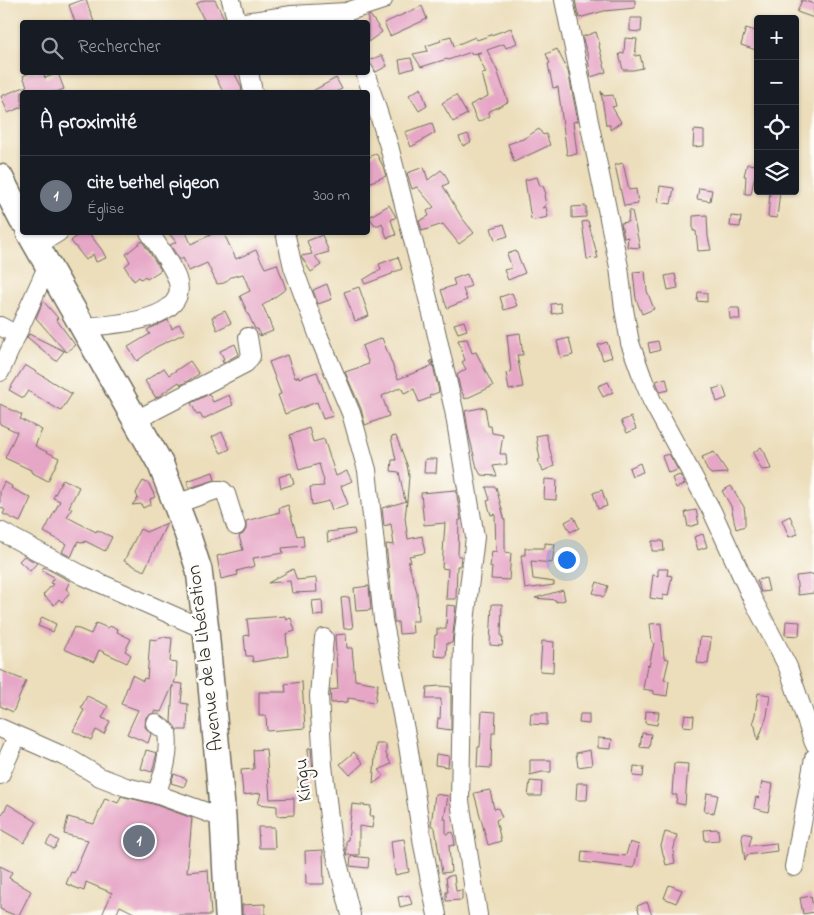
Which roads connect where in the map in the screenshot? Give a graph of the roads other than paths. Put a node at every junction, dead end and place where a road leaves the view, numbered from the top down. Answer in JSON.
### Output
{"nodes":[{"id":1,"x":231,"y":0,"type":"edge"},
{"id":2,"x":383,"y":0,"type":"edge"},
{"id":3,"x":564,"y":0,"type":"edge"},
{"id":4,"x":347,"y":17,"type":"edge"},
{"id":5,"x":236,"y":20,"type":"edge"},
{"id":6,"x":258,"y":20,"type":"edge"},
{"id":7,"x":249,"y":75,"type":"edge"},
{"id":8,"x":366,"y":75,"type":"edge"},
{"id":9,"x":252,"y":90,"type":"edge"},
{"id":10,"x":0,"y":177,"type":"edge"},
{"id":11,"x":20,"y":216,"type":"edge"},
{"id":12,"x":55,"y":235,"type":"edge"},
{"id":13,"x":151,"y":235,"type":"edge"},
{"id":14,"x":286,"y":235,"type":"edge"},
{"id":15,"x":37,"y":249,"type":"edge"},
{"id":16,"x":0,"y":326,"type":"edge"},
{"id":17,"x":82,"y":327,"type":"junction"},
{"id":18,"x":17,"y":335,"type":"junction"},
{"id":19,"x":248,"y":337,"type":"dead end"},
{"id":20,"x":0,"y":372,"type":"edge"},
{"id":21,"x":136,"y":420,"type":"junction"},
{"id":22,"x":176,"y":504,"type":"junction"},
{"id":23,"x":236,"y":526,"type":"dead end"},
{"id":24,"x":0,"y":532,"type":"edge"},
{"id":25,"x":206,"y":630,"type":"junction"},
{"id":26,"x":324,"y":638,"type":"dead end"},
{"id":27,"x":155,"y":723,"type":"dead end"},
{"id":28,"x":0,"y":728,"type":"edge"},
{"id":29,"x":17,"y":737,"type":"junction"},
{"id":30,"x":814,"y":739,"type":"edge"},
{"id":31,"x":814,"y":758,"type":"edge"},
{"id":32,"x":0,"y":775,"type":"edge"},
{"id":33,"x":156,"y":794,"type":"junction"},
{"id":34,"x":223,"y":818,"type":"junction"},
{"id":35,"x":794,"y":867,"type":"dead end"},
{"id":36,"x":228,"y":915,"type":"edge"},
{"id":37,"x":351,"y":915,"type":"edge"},
{"id":38,"x":437,"y":915,"type":"edge"},
{"id":39,"x":478,"y":915,"type":"edge"}],
"edges":[{"from":1,"to":5,"type":"street"},
{"from":2,"to":4,"type":"street"},
{"from":3,"to":30,"type":"street"},
{"from":4,"to":6,"type":"street"},
{"from":7,"to":9,"type":"street"},
{"from":8,"to":39,"type":"street"},
{"from":10,"to":11,"type":"highway"},
{"from":12,"to":15,"type":"street"},
{"from":13,"to":17,"type":"street"},
{"from":14,"to":38,"type":"street"},
{"from":15,"to":17,"type":"highway","name":"Avenue de la Libération"},
{"from":15,"to":18,"type":"street"},
{"from":16,"to":18,"type":"street"},
{"from":17,"to":21,"type":"highway","name":"Avenue de la Libération"},
{"from":18,"to":20,"type":"street"},
{"from":19,"to":21,"type":"street"},
{"from":21,"to":22,"type":"highway","name":"Avenue de la Libération"},
{"from":22,"to":23,"type":"street"},
{"from":22,"to":25,"type":"highway","name":"Avenue de la Libération"},
{"from":24,"to":25,"type":"street"},
{"from":25,"to":34,"type":"highway","name":"Avenue de la Libération"},
{"from":26,"to":37,"type":"street","name":"Kingu"},
{"from":27,"to":33,"type":"street"},
{"from":28,"to":29,"type":"street"},
{"from":29,"to":32,"type":"street"},
{"from":29,"to":33,"type":"street"},
{"from":31,"to":35,"type":"street"},
{"from":33,"to":34,"type":"street"},
{"from":34,"to":36,"type":"highway","name":"Avenue de la Libération"}]}
